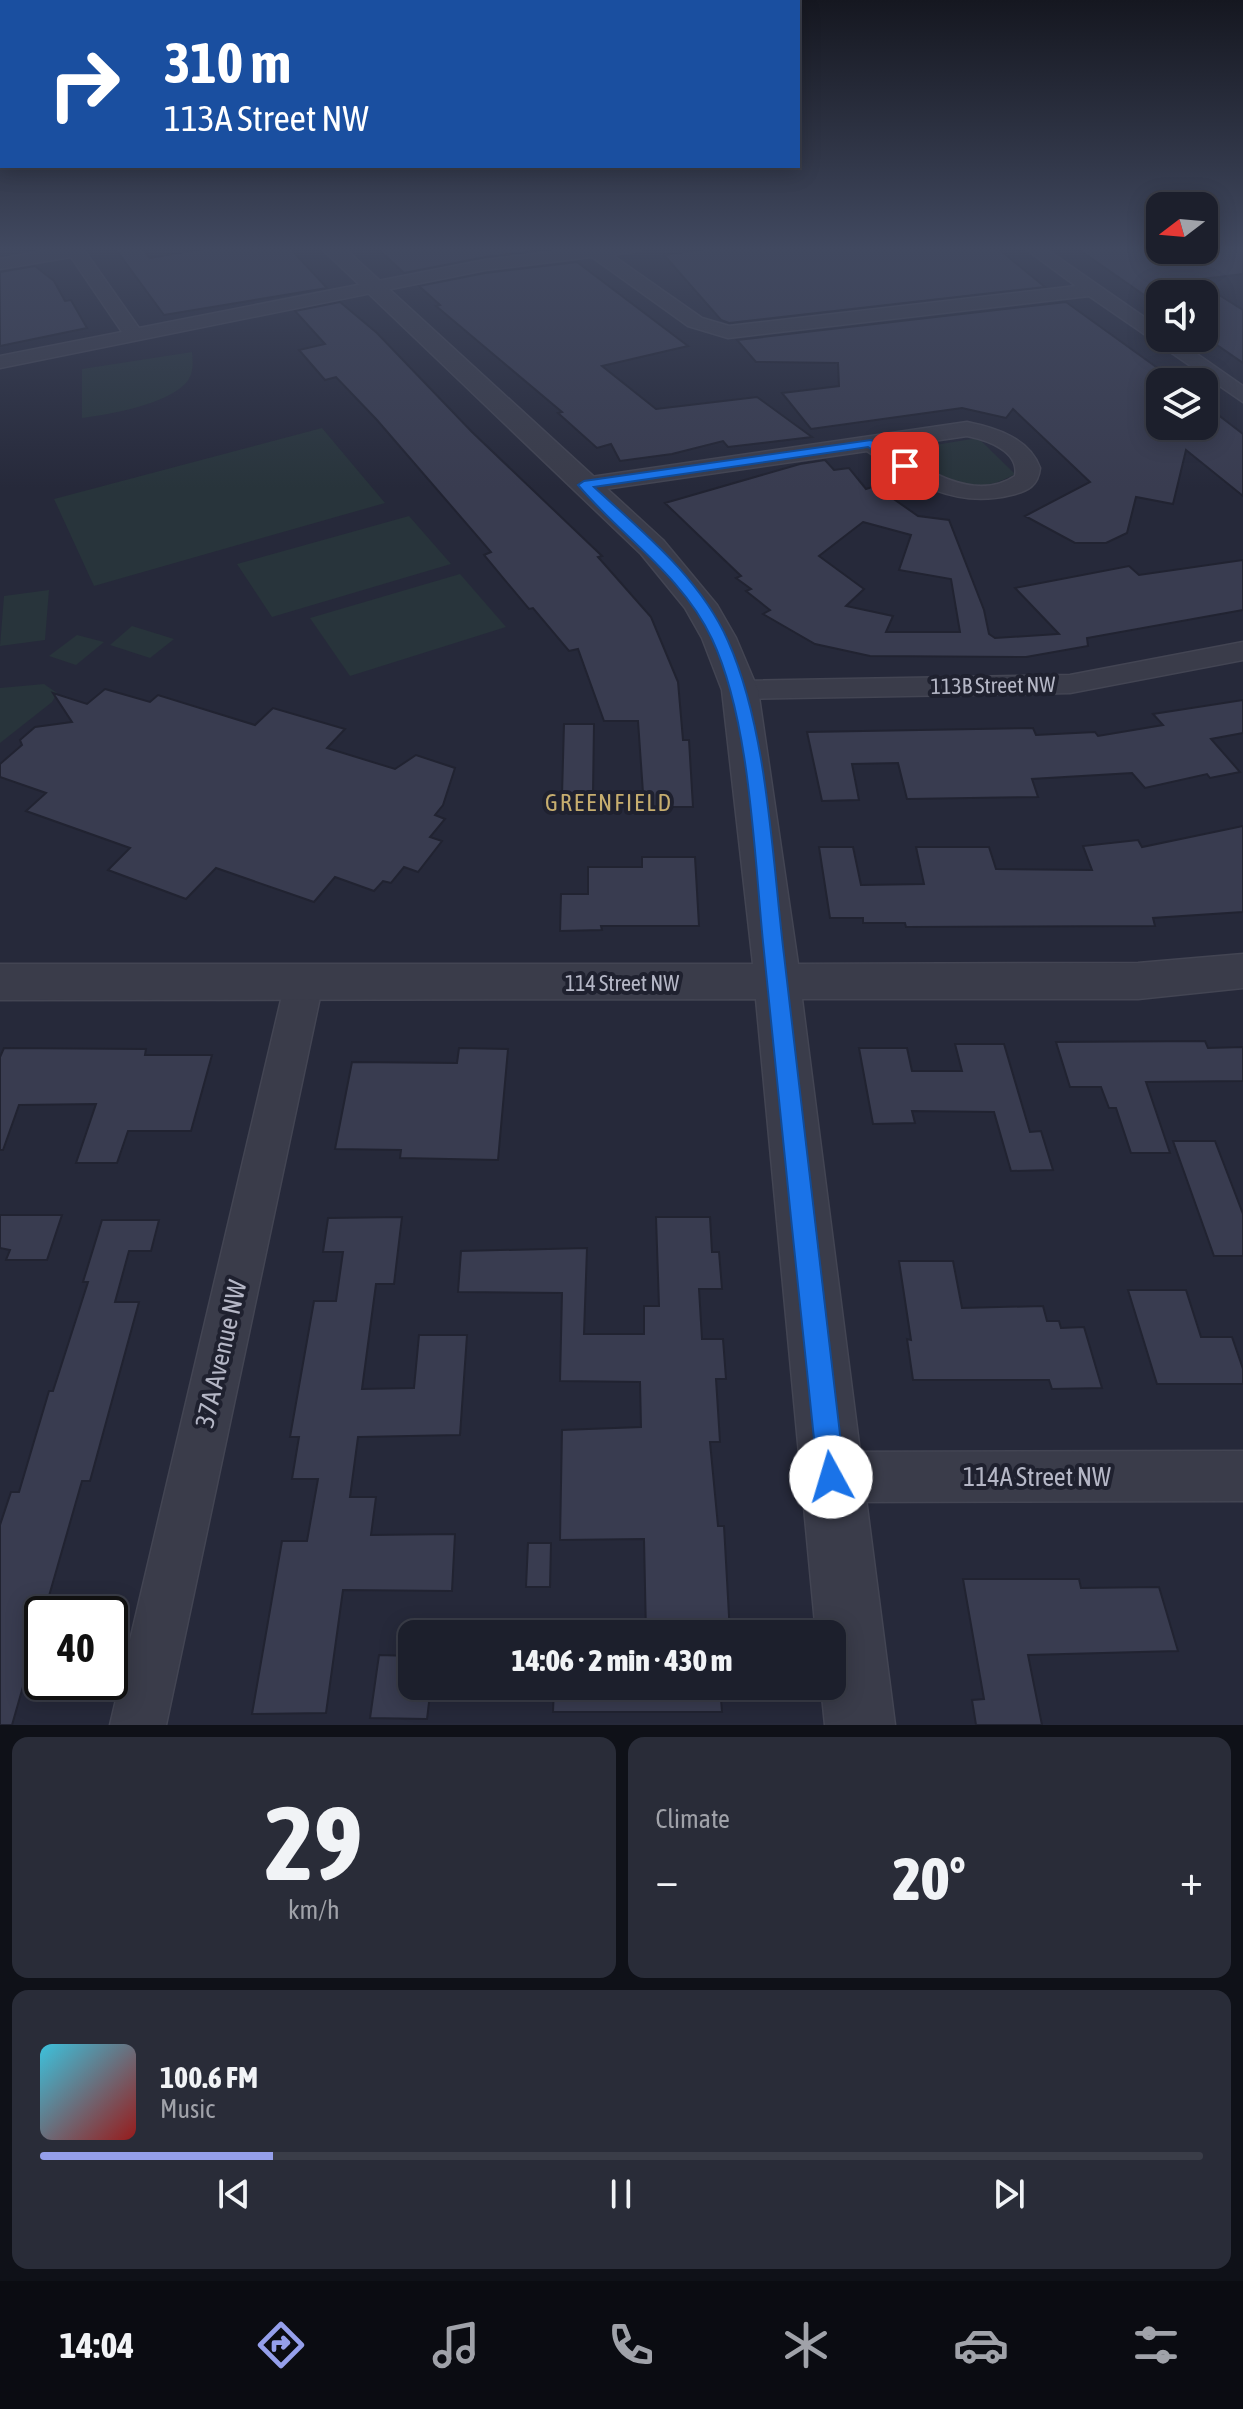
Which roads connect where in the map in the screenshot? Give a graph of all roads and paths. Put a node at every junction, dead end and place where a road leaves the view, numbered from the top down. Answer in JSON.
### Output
{"nodes":[{"id":1,"x":129,"y":328,"type":"edge"},
{"id":2,"x":172,"y":328,"type":"edge"},
{"id":3,"x":417,"y":328,"type":"edge"},
{"id":4,"x":711,"y":328,"type":"edge"},
{"id":5,"x":784,"y":328,"type":"edge"},
{"id":6,"x":134,"y":335,"type":"junction"},
{"id":7,"x":1180,"y":352,"type":"edge"},
{"id":8,"x":0,"y":362,"type":"edge"},
{"id":9,"x":1243,"y":396,"type":"edge"},
{"id":10,"x":871,"y":443,"type":"junction"},
{"id":11,"x":584,"y":485,"type":"junction"},
{"id":12,"x":1243,"y":651,"type":"edge"},
{"id":13,"x":740,"y":690,"type":"junction"},
{"id":14,"x":1243,"y":971,"type":"edge"},
{"id":15,"x":0,"y":982,"type":"edge"},
{"id":16,"x":304,"y":983,"type":"junction"},
{"id":17,"x":777,"y":983,"type":"junction"},
{"id":18,"x":1243,"y":1476,"type":"edge"},
{"id":19,"x":831,"y":1477,"type":"junction"},
{"id":20,"x":138,"y":1725,"type":"edge"},
{"id":21,"x":860,"y":1725,"type":"edge"}],
"edges":[{"from":1,"to":6,"type":"street"},
{"from":2,"to":6,"type":"street"},
{"from":3,"to":11,"type":"street"},
{"from":4,"to":5,"type":"street"},
{"from":6,"to":8,"type":"street"},
{"from":7,"to":9,"type":"street"},
{"from":10,"to":10,"type":"street"},
{"from":10,"to":11,"type":"street"},
{"from":11,"to":13,"type":"street"},
{"from":12,"to":13,"type":"street","name":"113B Street NW"},
{"from":13,"to":17,"type":"street"},
{"from":14,"to":17,"type":"street","name":"114 Street NW"},
{"from":15,"to":16,"type":"street","name":"114 Street NW"},
{"from":16,"to":17,"type":"street","name":"114 Street NW"},
{"from":16,"to":20,"type":"street","name":"37A Avenue NW"},
{"from":17,"to":19,"type":"street"},
{"from":18,"to":19,"type":"street","name":"114A Street NW"},
{"from":19,"to":21,"type":"street"}]}
